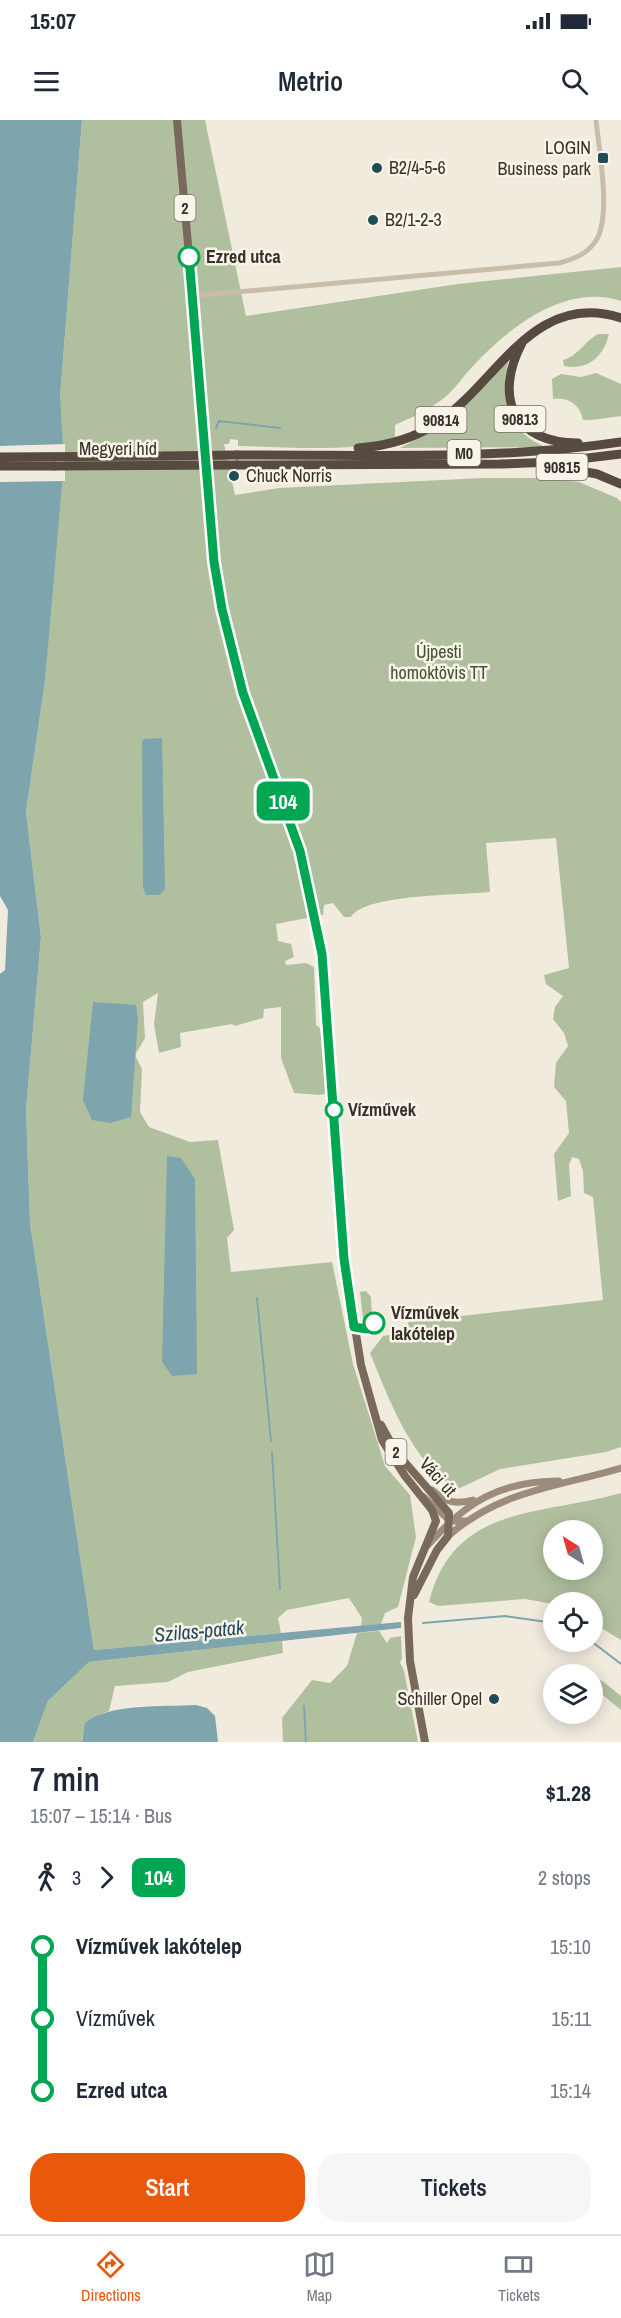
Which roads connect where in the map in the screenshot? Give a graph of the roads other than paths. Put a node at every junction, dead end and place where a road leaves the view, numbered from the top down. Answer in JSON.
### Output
{"nodes":[{"id":1,"x":177,"y":120,"type":"edge"},
{"id":2,"x":596,"y":120,"type":"edge"},
{"id":3,"x":193,"y":296,"type":"junction"},
{"id":4,"x":621,"y":318,"type":"edge"},
{"id":5,"x":524,"y":341,"type":"junction"},
{"id":6,"x":621,"y":442,"type":"edge"},
{"id":7,"x":596,"y":446,"type":"junction"},
{"id":8,"x":333,"y":454,"type":"junction"},
{"id":9,"x":621,"y":454,"type":"edge"},
{"id":10,"x":0,"y":457,"type":"edge"},
{"id":11,"x":237,"y":460,"type":"junction"},
{"id":12,"x":500,"y":464,"type":"junction"},
{"id":13,"x":0,"y":466,"type":"edge"},
{"id":14,"x":621,"y":484,"type":"edge"},
{"id":15,"x":373,"y":1408,"type":"junction"},
{"id":16,"x":621,"y":1468,"type":"edge"},
{"id":17,"x":564,"y":1481,"type":"junction"},
{"id":18,"x":430,"y":1488,"type":"junction"},
{"id":19,"x":420,"y":1494,"type":"junction"},
{"id":20,"x":479,"y":1499,"type":"junction"},
{"id":21,"x":450,"y":1521,"type":"junction"},
{"id":22,"x":466,"y":1521,"type":"junction"},
{"id":23,"x":448,"y":1536,"type":"junction"},
{"id":24,"x":428,"y":1545,"type":"junction"},
{"id":25,"x":411,"y":1601,"type":"junction"},
{"id":26,"x":425,"y":1742,"type":"edge"}],
"edges":[{"from":1,"to":3,"type":"main road","name":"Váci út","number":"2"},
{"from":2,"to":3,"type":"street"},
{"from":3,"to":15,"type":"main road","name":"Váci út","number":"2"},
{"from":4,"to":5,"type":"highway","number":"90813"},
{"from":5,"to":7,"type":"highway","number":"90813"},
{"from":5,"to":8,"type":"highway","number":"90814"},
{"from":6,"to":7,"type":"highway","number":"M0"},
{"from":7,"to":8,"type":"highway","number":"M0"},
{"from":8,"to":11,"type":"highway","number":"M0"},
{"from":9,"to":12,"type":"highway","number":"M0"},
{"from":10,"to":11,"type":"highway","name":"Megyeri híd","number":"M0","bridge":true},
{"from":11,"to":12,"type":"highway","number":"M0"},
{"from":11,"to":13,"type":"highway","name":"Megyeri híd","number":"M0","bridge":true},
{"from":12,"to":14,"type":"highway","number":"90815"},
{"from":15,"to":18,"type":"main road","name":"Váci út","number":"2"},
{"from":15,"to":19,"type":"main road","name":"Váci út","number":"2"},
{"from":16,"to":17,"type":"main road"},
{"from":17,"to":20,"type":"main road"},
{"from":17,"to":22,"type":"main road"},
{"from":18,"to":20,"type":"main road"},
{"from":18,"to":21,"type":"main road","name":"Váci út","number":"2"},
{"from":19,"to":21,"type":"main road"},
{"from":19,"to":24,"type":"main road","name":"Váci út","number":"2"},
{"from":20,"to":21,"type":"main road"},
{"from":21,"to":22,"type":"main road"},
{"from":21,"to":23,"type":"main road","name":"Váci út","number":"2"},
{"from":21,"to":24,"type":"main road"},
{"from":22,"to":23,"type":"main road"},
{"from":23,"to":25,"type":"main road","name":"Váci út","number":"2"},
{"from":24,"to":25,"type":"main road","name":"Váci út","number":"2"},
{"from":25,"to":26,"type":"main road","name":"Váci út","number":"2"}]}
